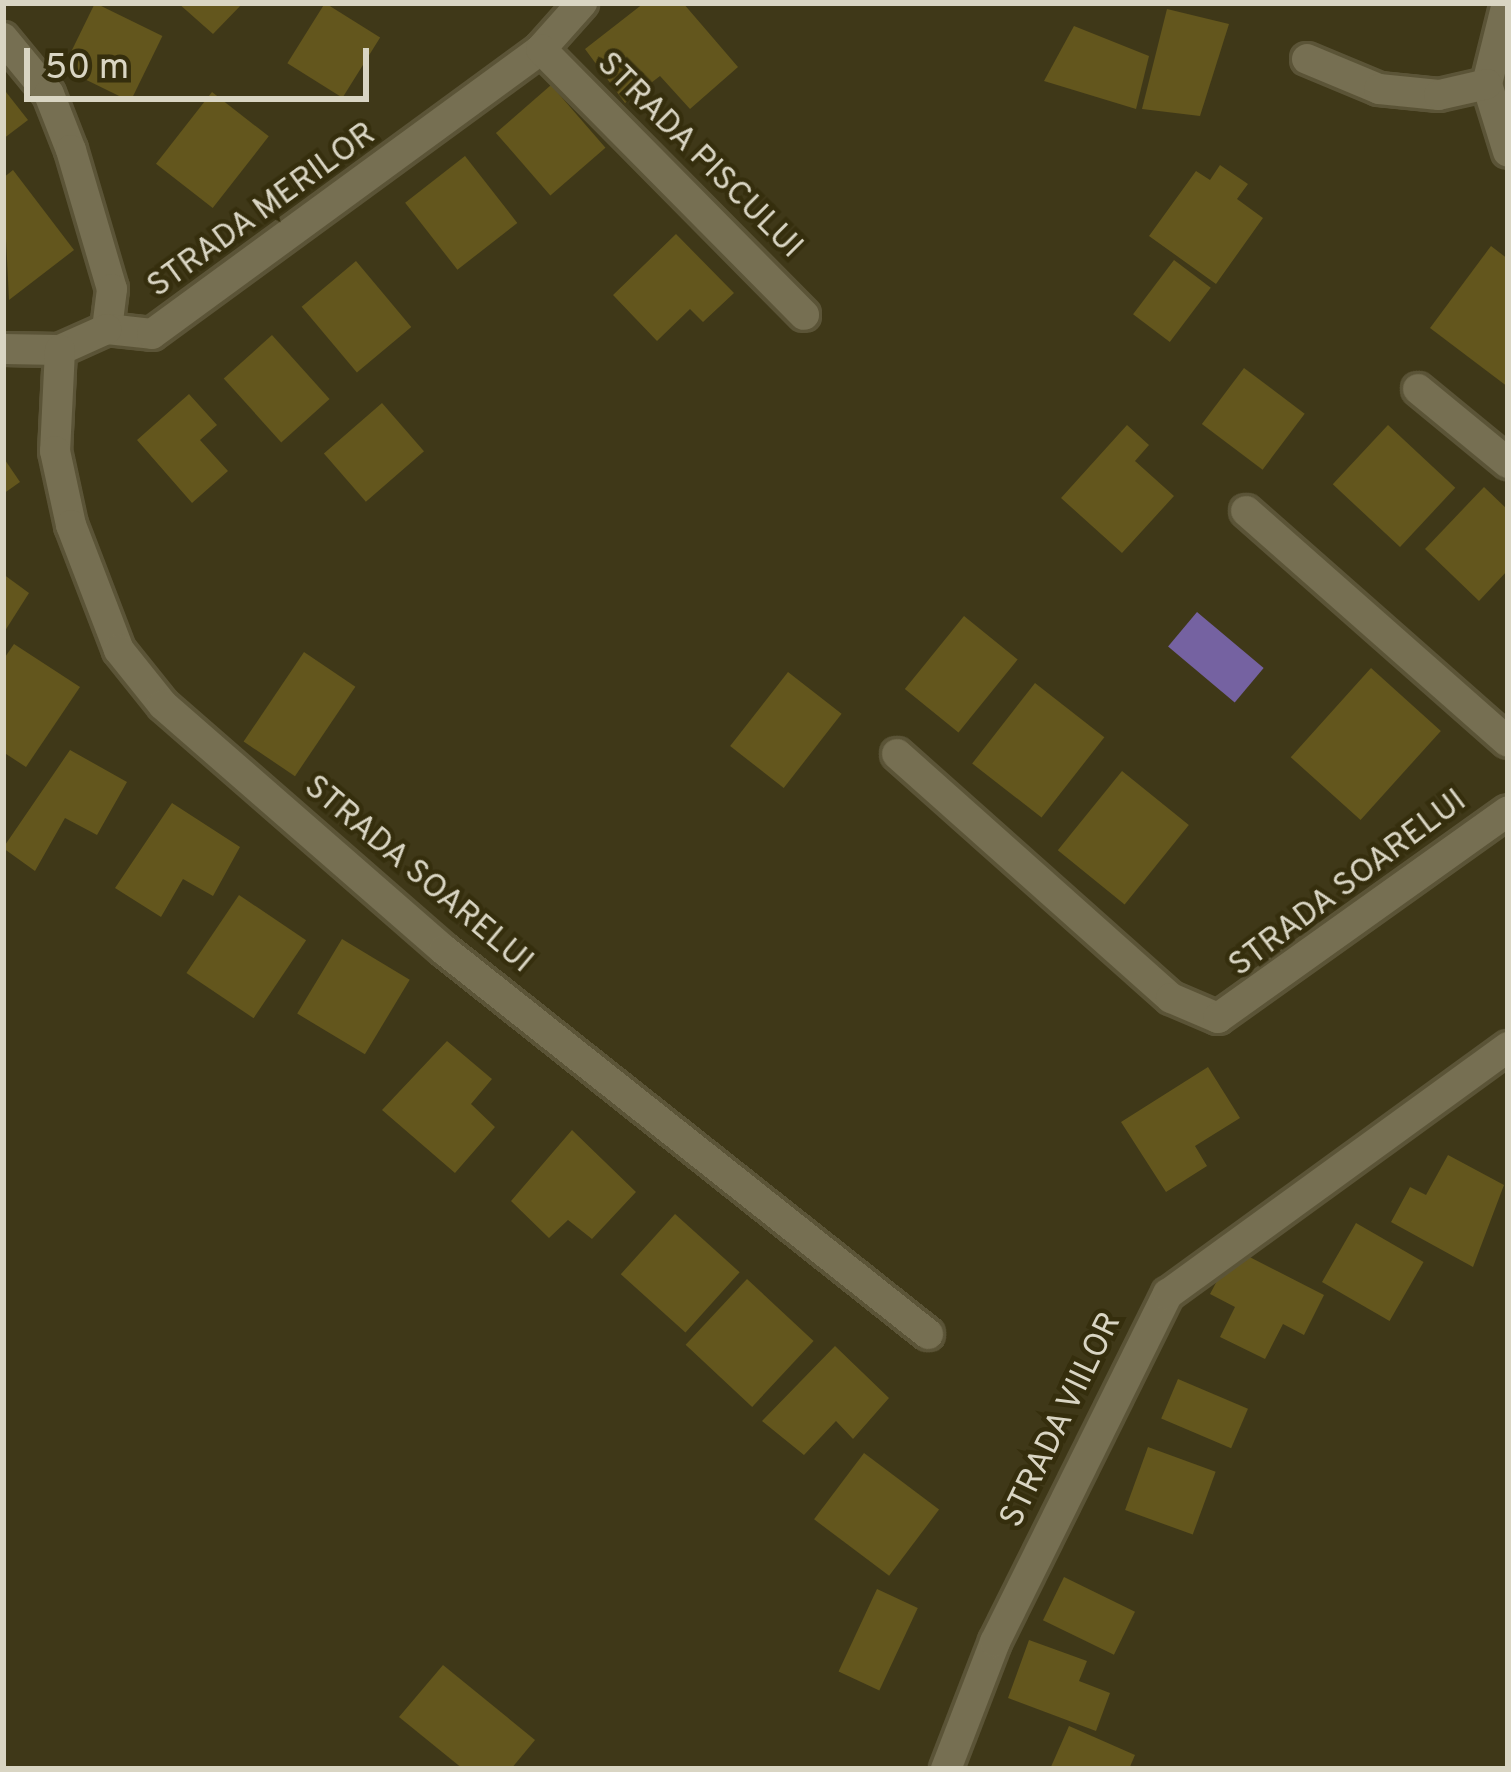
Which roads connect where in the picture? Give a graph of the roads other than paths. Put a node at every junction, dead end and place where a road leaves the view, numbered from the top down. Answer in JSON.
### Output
{"nodes":[{"id":1,"x":582,"y":3,"type":"edge"},
{"id":2,"x":1507,"y":3,"type":"edge"},
{"id":3,"x":3,"y":38,"type":"edge"},
{"id":4,"x":541,"y":49,"type":"junction"},
{"id":5,"x":1307,"y":59,"type":"dead end"},
{"id":6,"x":1487,"y":84,"type":"junction"},
{"id":7,"x":1508,"y":152,"type":"edge"},
{"id":8,"x":804,"y":315,"type":"dead end"},
{"id":9,"x":107,"y":329,"type":"junction"},
{"id":10,"x":3,"y":350,"type":"edge"},
{"id":11,"x":60,"y":350,"type":"junction"},
{"id":12,"x":1418,"y":389,"type":"dead end"},
{"id":13,"x":1508,"y":463,"type":"edge"},
{"id":14,"x":1246,"y":511,"type":"dead end"},
{"id":15,"x":1508,"y":742,"type":"edge"},
{"id":16,"x":896,"y":754,"type":"dead end"},
{"id":17,"x":1508,"y":811,"type":"edge"},
{"id":18,"x":1508,"y":1047,"type":"edge"},
{"id":19,"x":928,"y":1334,"type":"dead end"},
{"id":20,"x":946,"y":1769,"type":"edge"}],
"edges":[{"from":1,"to":4,"type":"street","name":"STRADA MERILOR"},
{"from":2,"to":6,"type":"street"},
{"from":3,"to":9,"type":"street","name":"STRADA MERILOR"},
{"from":4,"to":8,"type":"street","name":"STRADA PISCULUI"},
{"from":4,"to":9,"type":"street","name":"STRADA MERILOR"},
{"from":5,"to":6,"type":"street"},
{"from":6,"to":7,"type":"street"},
{"from":9,"to":11,"type":"street"},
{"from":10,"to":11,"type":"street"},
{"from":11,"to":19,"type":"street","name":"STRADA SOARELUI"},
{"from":12,"to":13,"type":"street"},
{"from":14,"to":15,"type":"street"},
{"from":16,"to":17,"type":"street","name":"STRADA SOARELUI"},
{"from":18,"to":20,"type":"street","name":"STRADA VIILOR"}]}
